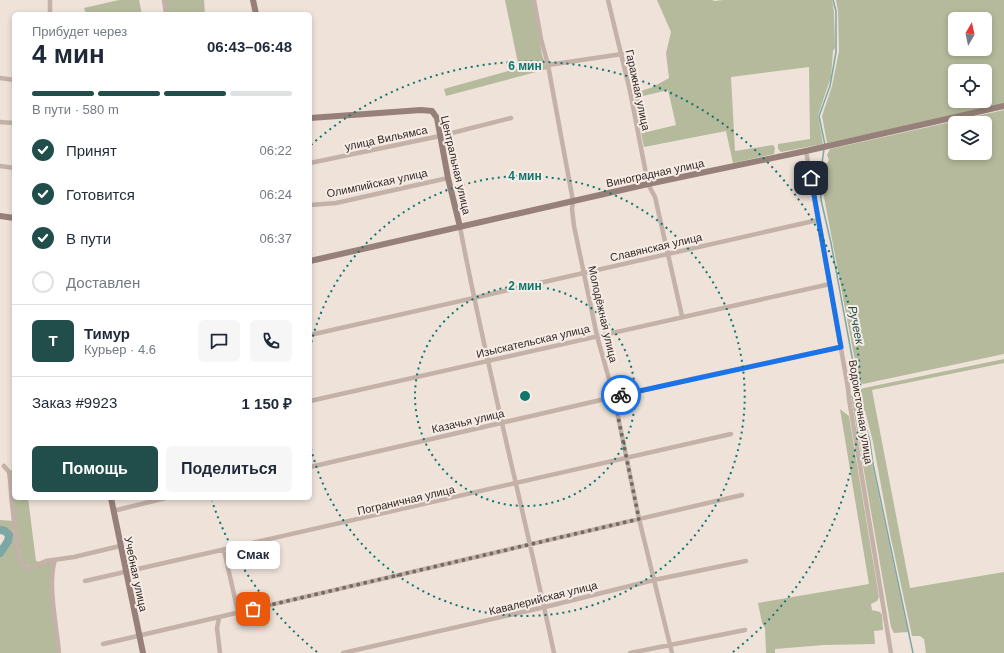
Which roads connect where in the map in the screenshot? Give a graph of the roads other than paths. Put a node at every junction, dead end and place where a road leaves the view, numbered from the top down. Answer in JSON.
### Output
{"nodes":[{"id":1,"x":50,"y":0,"type":"edge"},
{"id":2,"x":164,"y":0,"type":"edge"},
{"id":3,"x":253,"y":0,"type":"edge"},
{"id":4,"x":534,"y":0,"type":"edge"},
{"id":5,"x":608,"y":0,"type":"edge"},
{"id":6,"x":50,"y":12,"type":"edge"},
{"id":7,"x":166,"y":12,"type":"edge"},
{"id":8,"x":256,"y":12,"type":"edge"},
{"id":9,"x":622,"y":54,"type":"junction"},
{"id":10,"x":548,"y":65,"type":"junction"},
{"id":11,"x":0,"y":75,"type":"edge"},
{"id":12,"x":0,"y":78,"type":"edge"},
{"id":13,"x":12,"y":80,"type":"edge"},
{"id":14,"x":1004,"y":106,"type":"edge"},
{"id":15,"x":312,"y":118,"type":"edge"},
{"id":16,"x":512,"y":118,"type":"dead end"},
{"id":17,"x":0,"y":122,"type":"edge"},
{"id":18,"x":12,"y":123,"type":"edge"},
{"id":19,"x":440,"y":136,"type":"junction"},
{"id":20,"x":806,"y":151,"type":"junction"},
{"id":21,"x":312,"y":164,"type":"edge"},
{"id":22,"x":0,"y":166,"type":"edge"},
{"id":23,"x":12,"y":168,"type":"edge"},
{"id":24,"x":448,"y":178,"type":"junction"},
{"id":25,"x":648,"y":184,"type":"junction"},
{"id":26,"x":573,"y":201,"type":"junction"},
{"id":27,"x":312,"y":205,"type":"edge"},
{"id":28,"x":0,"y":216,"type":"edge"},
{"id":29,"x":12,"y":218,"type":"edge"},
{"id":30,"x":818,"y":220,"type":"junction"},
{"id":31,"x":460,"y":227,"type":"junction"},
{"id":32,"x":667,"y":254,"type":"junction"},
{"id":33,"x":312,"y":261,"type":"edge"},
{"id":34,"x":585,"y":273,"type":"junction"},
{"id":35,"x":830,"y":284,"type":"junction"},
{"id":36,"x":473,"y":298,"type":"junction"},
{"id":37,"x":682,"y":316,"type":"junction"},
{"id":38,"x":312,"y":335,"type":"edge"},
{"id":39,"x":597,"y":336,"type":"junction"},
{"id":40,"x":841,"y":347,"type":"junction"},
{"id":41,"x":488,"y":360,"type":"junction"},
{"id":42,"x":614,"y":397,"type":"junction"},
{"id":43,"x":312,"y":401,"type":"edge"},
{"id":44,"x":502,"y":422,"type":"junction"},
{"id":45,"x":731,"y":434,"type":"dead end"},
{"id":46,"x":627,"y":459,"type":"junction"},
{"id":47,"x":4,"y":466,"type":"dead end"},
{"id":48,"x":312,"y":467,"type":"edge"},
{"id":49,"x":515,"y":484,"type":"junction"},
{"id":50,"x":742,"y":495,"type":"dead end"},
{"id":51,"x":111,"y":500,"type":"edge"},
{"id":52,"x":157,"y":500,"type":"edge"},
{"id":53,"x":113,"y":510,"type":"junction"},
{"id":54,"x":639,"y":519,"type":"junction"},
{"id":55,"x":529,"y":545,"type":"junction"},
{"id":56,"x":120,"y":546,"type":"junction"},
{"id":57,"x":224,"y":550,"type":"junction"},
{"id":58,"x":55,"y":560,"type":"junction"},
{"id":59,"x":746,"y":561,"type":"dead end"},
{"id":60,"x":126,"y":572,"type":"junction"},
{"id":61,"x":654,"y":580,"type":"junction"},
{"id":62,"x":85,"y":581,"type":"dead end"},
{"id":63,"x":545,"y":607,"type":"junction"},
{"id":64,"x":238,"y":612,"type":"junction"},
{"id":65,"x":219,"y":618,"type":"junction"},
{"id":66,"x":745,"y":630,"type":"dead end"},
{"id":67,"x":139,"y":636,"type":"junction"},
{"id":68,"x":103,"y":644,"type":"dead end"},
{"id":69,"x":670,"y":645,"type":"junction"},
{"id":70,"x":59,"y":653,"type":"edge"},
{"id":71,"x":143,"y":653,"type":"edge"},
{"id":72,"x":220,"y":653,"type":"edge"},
{"id":73,"x":343,"y":653,"type":"edge"},
{"id":74,"x":554,"y":653,"type":"edge"},
{"id":75,"x":630,"y":653,"type":"edge"},
{"id":76,"x":672,"y":653,"type":"edge"},
{"id":77,"x":891,"y":653,"type":"edge"}],
"edges":[{"from":1,"to":6,"type":"street"},
{"from":2,"to":7,"type":"street"},
{"from":3,"to":8,"type":"street"},
{"from":4,"to":10,"type":"street","name":"Молодёжная улица"},
{"from":5,"to":9,"type":"street","name":"Гаражная улица"},
{"from":9,"to":10,"type":"street"},
{"from":9,"to":25,"type":"street","name":"Гаражная улица"},
{"from":10,"to":26,"type":"street","name":"Молодёжная улица"},
{"from":11,"to":12,"type":"street"},
{"from":12,"to":13,"type":"street"},
{"from":14,"to":20,"type":"street","name":"Виноградная улица"},
{"from":15,"to":19,"type":"street","name":"Центральная улица"},
{"from":16,"to":19,"type":"street","name":"улица Вильямса"},
{"from":17,"to":18,"type":"street"},
{"from":19,"to":21,"type":"street","name":"улица Вильямса"},
{"from":19,"to":24,"type":"street","name":"Центральная улица"},
{"from":20,"to":25,"type":"street","name":"Виноградная улица"},
{"from":20,"to":30,"type":"street","name":"Водоисточная улица"},
{"from":22,"to":23,"type":"street"},
{"from":24,"to":27,"type":"street","name":"Олимпийская улица"},
{"from":24,"to":31,"type":"street","name":"Центральная улица"},
{"from":25,"to":26,"type":"street","name":"Виноградная улица"},
{"from":25,"to":32,"type":"street","name":"Гаражная улица"},
{"from":26,"to":31,"type":"street","name":"Виноградная улица"},
{"from":26,"to":34,"type":"street","name":"Молодёжная улица"},
{"from":28,"to":29,"type":"street"},
{"from":30,"to":32,"type":"street","name":"Славянская улица"},
{"from":30,"to":35,"type":"street","name":"Водоисточная улица"},
{"from":31,"to":33,"type":"street","name":"Виноградная улица"},
{"from":31,"to":36,"type":"street"},
{"from":32,"to":34,"type":"street","name":"Славянская улица"},
{"from":32,"to":37,"type":"street","name":"Гаражная улица"},
{"from":34,"to":36,"type":"street","name":"Славянская улица"},
{"from":34,"to":39,"type":"street","name":"Молодёжная улица"},
{"from":35,"to":37,"type":"street","name":"Изыскательская улица"},
{"from":35,"to":40,"type":"street","name":"Водоисточная улица"},
{"from":36,"to":38,"type":"street","name":"Славянская улица"},
{"from":36,"to":41,"type":"street"},
{"from":37,"to":39,"type":"street","name":"Изыскательская улица"},
{"from":39,"to":41,"type":"street","name":"Изыскательская улица"},
{"from":39,"to":42,"type":"street","name":"Молодёжная улица"},
{"from":40,"to":42,"type":"street","name":"Казачья улица"},
{"from":40,"to":77,"type":"street","name":"Водоисточная улица"},
{"from":41,"to":43,"type":"street","name":"Изыскательская улица"},
{"from":41,"to":44,"type":"street"},
{"from":42,"to":44,"type":"street","name":"Казачья улица"},
{"from":42,"to":46,"type":"street","name":"Молодёжная улица"},
{"from":44,"to":48,"type":"street","name":"Казачья улица"},
{"from":44,"to":49,"type":"street"},
{"from":45,"to":46,"type":"street","name":"Пограничная улица"},
{"from":46,"to":49,"type":"street","name":"Пограничная улица"},
{"from":46,"to":54,"type":"street","name":"Молодёжная улица"},
{"from":47,"to":58,"type":"street"},
{"from":49,"to":55,"type":"street"},
{"from":49,"to":57,"type":"street","name":"Пограничная улица"},
{"from":50,"to":54,"type":"street"},
{"from":51,"to":53,"type":"street","name":"Учебная улица"},
{"from":52,"to":53,"type":"street"},
{"from":53,"to":56,"type":"street","name":"Учебная улица"},
{"from":54,"to":55,"type":"street"},
{"from":54,"to":61,"type":"street","name":"Молодёжная улица"},
{"from":55,"to":63,"type":"street"},
{"from":55,"to":64,"type":"street"},
{"from":56,"to":58,"type":"street"},
{"from":56,"to":60,"type":"street","name":"Учебная улица"},
{"from":57,"to":60,"type":"street","name":"Пограничная улица"},
{"from":57,"to":64,"type":"street"},
{"from":58,"to":70,"type":"street"},
{"from":59,"to":61,"type":"street","name":"Кавалерийская улица"},
{"from":60,"to":62,"type":"street","name":"Пограничная улица"},
{"from":60,"to":67,"type":"street","name":"Учебная улица"},
{"from":61,"to":63,"type":"street","name":"Кавалерийская улица"},
{"from":61,"to":69,"type":"street","name":"Молодёжная улица"},
{"from":63,"to":73,"type":"street","name":"Кавалерийская улица"},
{"from":63,"to":74,"type":"street"},
{"from":64,"to":65,"type":"street"},
{"from":65,"to":67,"type":"street"},
{"from":65,"to":72,"type":"street"},
{"from":66,"to":69,"type":"street"},
{"from":67,"to":68,"type":"street"},
{"from":67,"to":71,"type":"street","name":"Учебная улица"},
{"from":69,"to":75,"type":"street"},
{"from":69,"to":76,"type":"street","name":"Молодёжная улица"}]}
